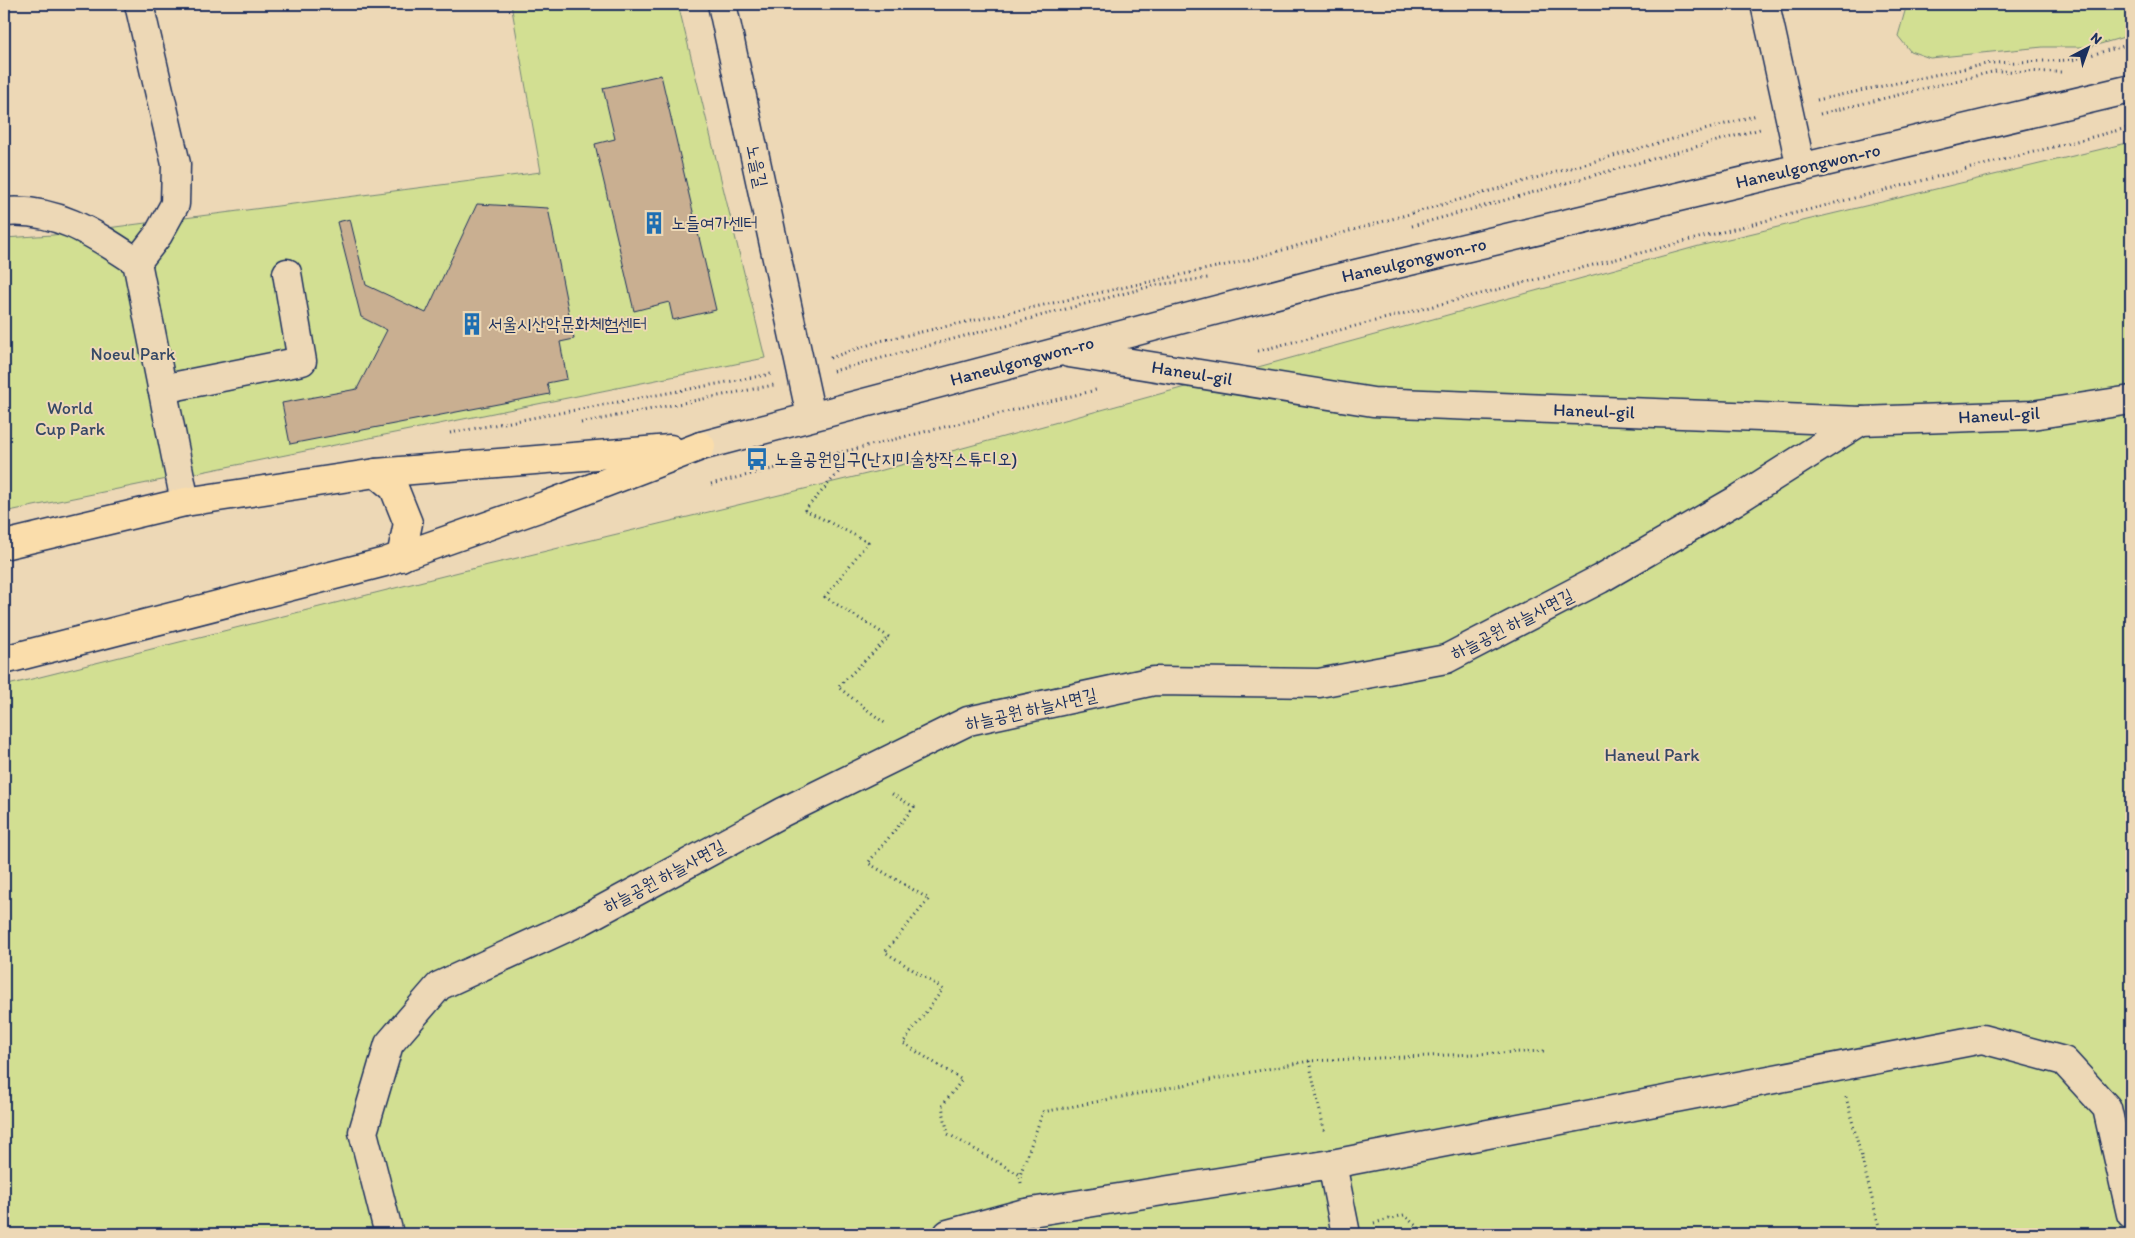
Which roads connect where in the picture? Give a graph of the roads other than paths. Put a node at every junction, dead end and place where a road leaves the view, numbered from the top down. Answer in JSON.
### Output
{"nodes":[{"id":1,"x":139,"y":4,"type":"edge"},
{"id":2,"x":722,"y":4,"type":"edge"},
{"id":3,"x":1769,"y":4,"type":"edge"},
{"id":4,"x":2131,"y":89,"type":"edge"},
{"id":5,"x":1802,"y":168,"type":"junction"},
{"id":6,"x":4,"y":212,"type":"edge"},
{"id":7,"x":137,"y":262,"type":"junction"},
{"id":8,"x":287,"y":273,"type":"dead end"},
{"id":9,"x":1060,"y":351,"type":"junction"},
{"id":10,"x":162,"y":389,"type":"junction"},
{"id":11,"x":2131,"y":400,"type":"edge"},
{"id":12,"x":811,"y":416,"type":"junction"},
{"id":13,"x":1861,"y":421,"type":"junction"},
{"id":14,"x":702,"y":446,"type":"junction"},
{"id":15,"x":376,"y":473,"type":"junction"},
{"id":16,"x":186,"y":502,"type":"junction"},
{"id":17,"x":4,"y":544,"type":"edge"},
{"id":18,"x":400,"y":557,"type":"junction"},
{"id":19,"x":4,"y":660,"type":"edge"},
{"id":20,"x":1332,"y":1164,"type":"junction"},
{"id":21,"x":2131,"y":1214,"type":"edge"},
{"id":22,"x":389,"y":1234,"type":"edge"},
{"id":23,"x":948,"y":1234,"type":"edge"},
{"id":24,"x":1346,"y":1234,"type":"edge"}],
"edges":[{"from":1,"to":7,"type":"street"},
{"from":2,"to":12,"type":"street","name":"노을길"},
{"from":3,"to":5,"type":"street"},
{"from":4,"to":5,"type":"street","name":"Haneulgongwon-ro"},
{"from":5,"to":9,"type":"street","name":"Haneulgongwon-ro"},
{"from":6,"to":7,"type":"street"},
{"from":7,"to":10,"type":"street"},
{"from":8,"to":10,"type":"street"},
{"from":9,"to":12,"type":"street","name":"Haneulgongwon-ro"},
{"from":9,"to":13,"type":"street","name":"Haneul-gil"},
{"from":10,"to":16,"type":"street"},
{"from":11,"to":13,"type":"street","name":"Haneul-gil"},
{"from":12,"to":14,"type":"street","name":"Haneulgongwon-ro"},
{"from":13,"to":22,"type":"street","name":"하늘공원 하늘사면길"},
{"from":14,"to":15,"type":"highway"},
{"from":14,"to":18,"type":"highway"},
{"from":15,"to":16,"type":"highway"},
{"from":15,"to":18,"type":"highway"},
{"from":16,"to":17,"type":"highway"},
{"from":18,"to":19,"type":"highway"},
{"from":20,"to":21,"type":"street"},
{"from":20,"to":23,"type":"street"},
{"from":20,"to":24,"type":"street"}]}
